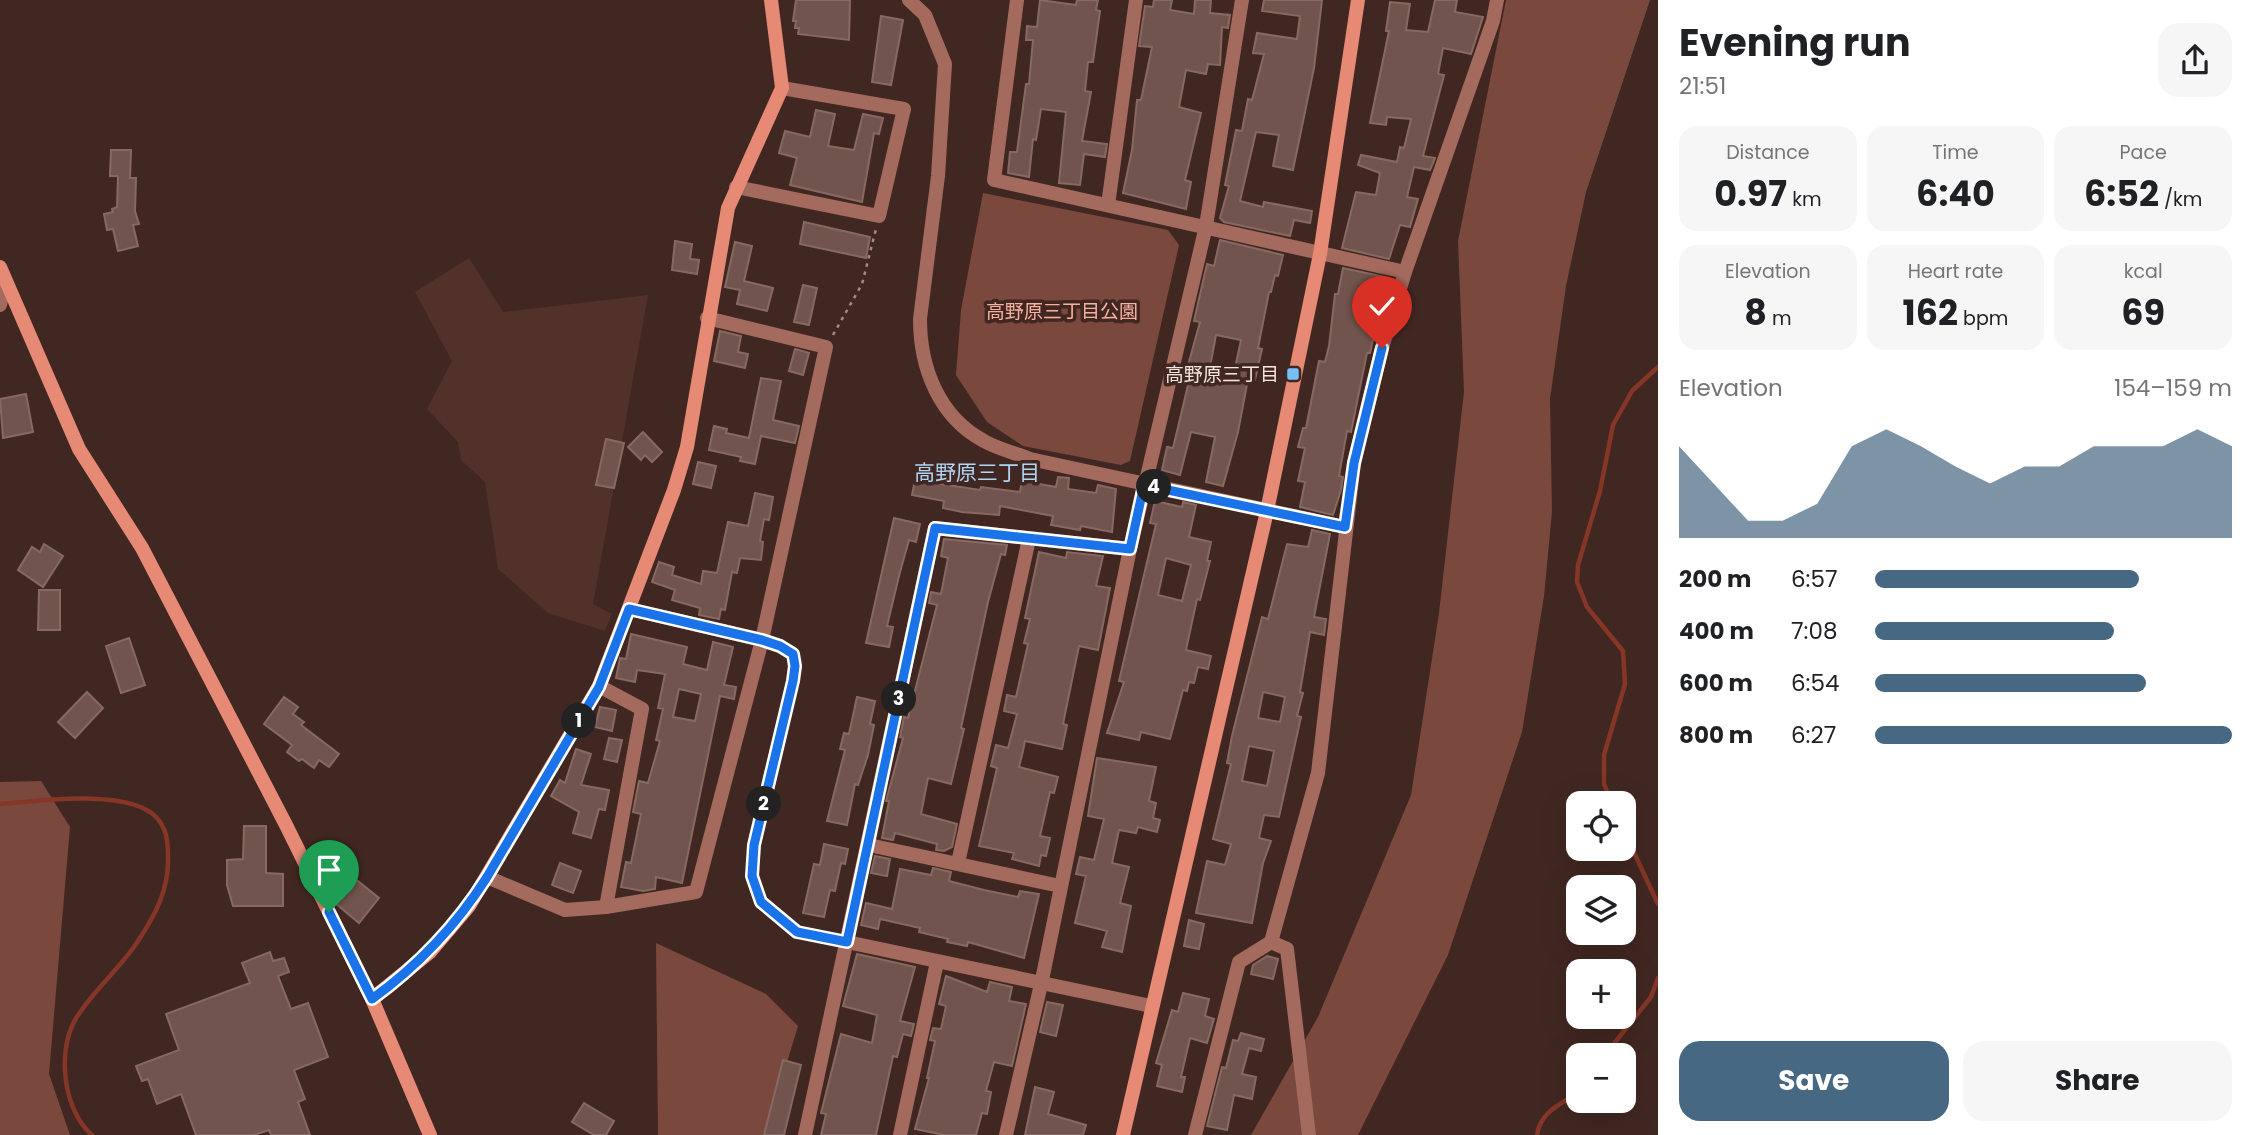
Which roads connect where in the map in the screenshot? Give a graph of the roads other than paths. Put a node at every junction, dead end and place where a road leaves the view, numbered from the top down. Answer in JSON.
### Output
{"nodes":[{"id":1,"x":771,"y":0,"type":"edge"},
{"id":2,"x":909,"y":0,"type":"edge"},
{"id":3,"x":1017,"y":0,"type":"edge"},
{"id":4,"x":1136,"y":0,"type":"edge"},
{"id":5,"x":1242,"y":0,"type":"edge"},
{"id":6,"x":1358,"y":0,"type":"edge"},
{"id":7,"x":1497,"y":0,"type":"edge"},
{"id":8,"x":782,"y":88,"type":"junction"},
{"id":9,"x":736,"y":187,"type":"junction"},
{"id":10,"x":1108,"y":205,"type":"junction"},
{"id":11,"x":1206,"y":226,"type":"junction"},
{"id":12,"x":1320,"y":254,"type":"junction"},
{"id":13,"x":0,"y":267,"type":"edge"},
{"id":14,"x":1405,"y":272,"type":"junction"},
{"id":15,"x":5,"y":283,"type":"junction"},
{"id":16,"x":0,"y":305,"type":"edge"},
{"id":17,"x":707,"y":318,"type":"junction"},
{"id":18,"x":1144,"y":485,"type":"junction"},
{"id":19,"x":1267,"y":511,"type":"junction"},
{"id":20,"x":1345,"y":527,"type":"junction"},
{"id":21,"x":1029,"y":539,"type":"junction"},
{"id":22,"x":1130,"y":549,"type":"junction"},
{"id":23,"x":629,"y":609,"type":"junction"},
{"id":24,"x":762,"y":640,"type":"junction"},
{"id":25,"x":599,"y":687,"type":"junction"},
{"id":26,"x":869,"y":845,"type":"junction"},
{"id":27,"x":958,"y":863,"type":"junction"},
{"id":28,"x":487,"y":877,"type":"junction"},
{"id":29,"x":1060,"y":886,"type":"junction"},
{"id":30,"x":606,"y":907,"type":"junction"},
{"id":31,"x":847,"y":942,"type":"junction"},
{"id":32,"x":1271,"y":942,"type":"junction"},
{"id":33,"x":937,"y":962,"type":"junction"},
{"id":34,"x":1042,"y":980,"type":"junction"},
{"id":35,"x":372,"y":999,"type":"junction"},
{"id":36,"x":1151,"y":1006,"type":"junction"},
{"id":37,"x":430,"y":1135,"type":"edge"},
{"id":38,"x":805,"y":1135,"type":"edge"},
{"id":39,"x":900,"y":1135,"type":"edge"},
{"id":40,"x":1006,"y":1135,"type":"edge"},
{"id":41,"x":1125,"y":1135,"type":"edge"},
{"id":42,"x":1195,"y":1135,"type":"edge"},
{"id":43,"x":1308,"y":1135,"type":"edge"}],
"edges":[{"from":1,"to":8,"type":"street"},
{"from":2,"to":18,"type":"street"},
{"from":3,"to":10,"type":"street"},
{"from":4,"to":10,"type":"street"},
{"from":5,"to":11,"type":"street"},
{"from":6,"to":12,"type":"street"},
{"from":7,"to":14,"type":"street"},
{"from":8,"to":9,"type":"street"},
{"from":8,"to":9,"type":"street"},
{"from":9,"to":17,"type":"street"},
{"from":10,"to":11,"type":"street"},
{"from":11,"to":12,"type":"street"},
{"from":11,"to":18,"type":"street"},
{"from":12,"to":14,"type":"street"},
{"from":12,"to":19,"type":"street"},
{"from":13,"to":15,"type":"street"},
{"from":14,"to":20,"type":"street"},
{"from":15,"to":16,"type":"street"},
{"from":15,"to":35,"type":"street"},
{"from":17,"to":23,"type":"street"},
{"from":17,"to":24,"type":"street"},
{"from":18,"to":19,"type":"street"},
{"from":18,"to":22,"type":"street"},
{"from":19,"to":20,"type":"street"},
{"from":19,"to":36,"type":"street"},
{"from":20,"to":32,"type":"street"},
{"from":21,"to":22,"type":"street"},
{"from":21,"to":26,"type":"street"},
{"from":21,"to":27,"type":"street"},
{"from":22,"to":29,"type":"street"},
{"from":23,"to":24,"type":"street"},
{"from":23,"to":25,"type":"street"},
{"from":24,"to":30,"type":"street"},
{"from":25,"to":28,"type":"street"},
{"from":25,"to":30,"type":"street"},
{"from":26,"to":27,"type":"street"},
{"from":26,"to":31,"type":"street"},
{"from":27,"to":29,"type":"street"},
{"from":28,"to":30,"type":"street"},
{"from":28,"to":35,"type":"street"},
{"from":29,"to":34,"type":"street"},
{"from":31,"to":33,"type":"street"},
{"from":31,"to":38,"type":"street"},
{"from":32,"to":42,"type":"street"},
{"from":32,"to":43,"type":"street"},
{"from":33,"to":34,"type":"street"},
{"from":33,"to":39,"type":"street"},
{"from":34,"to":36,"type":"street"},
{"from":34,"to":40,"type":"street"},
{"from":35,"to":37,"type":"street"},
{"from":36,"to":41,"type":"street"}]}
